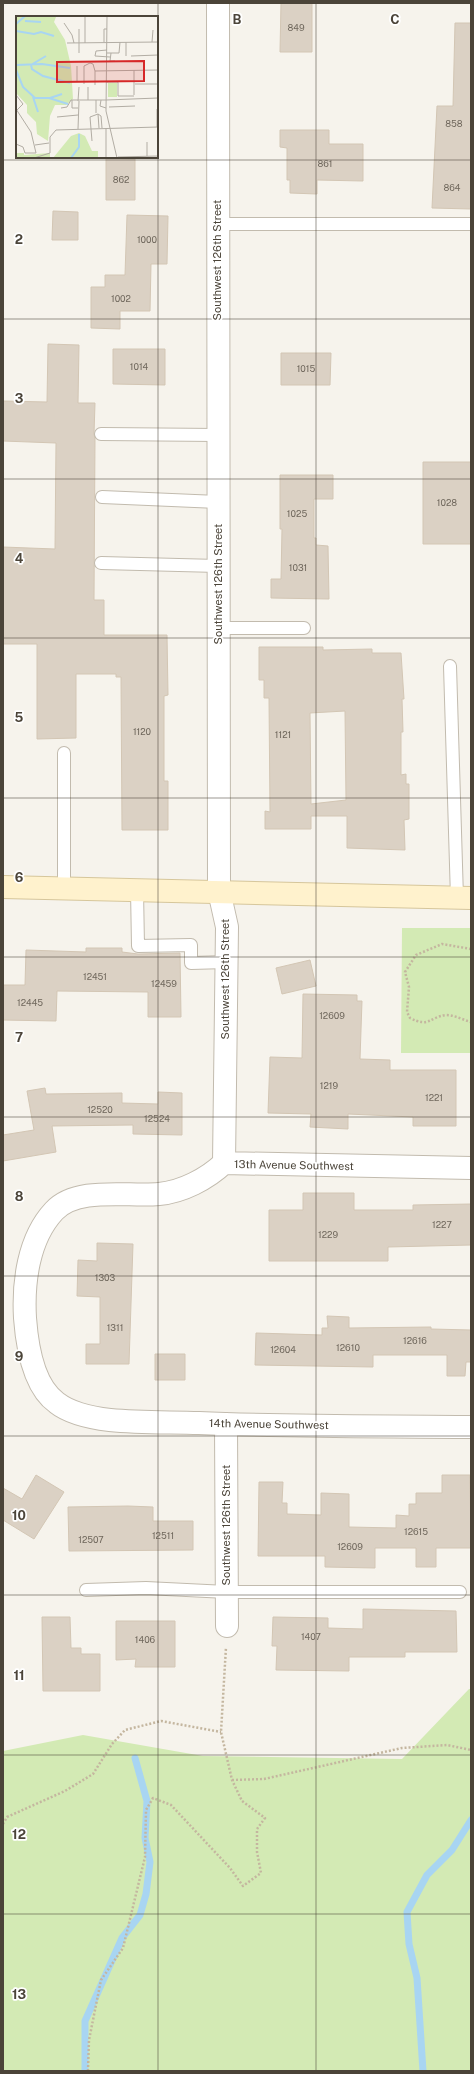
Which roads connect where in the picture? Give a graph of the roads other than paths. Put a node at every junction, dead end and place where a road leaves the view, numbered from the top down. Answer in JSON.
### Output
{"nodes":[{"id":1,"x":218,"y":3,"type":"edge"},
{"id":2,"x":217,"y":224,"type":"junction"},
{"id":3,"x":471,"y":224,"type":"edge"},
{"id":4,"x":101,"y":434,"type":"dead end"},
{"id":5,"x":218,"y":435,"type":"junction"},
{"id":6,"x":102,"y":497,"type":"dead end"},
{"id":7,"x":218,"y":502,"type":"junction"},
{"id":8,"x":101,"y":563,"type":"dead end"},
{"id":9,"x":218,"y":566,"type":"junction"},
{"id":10,"x":218,"y":628,"type":"junction"},
{"id":11,"x":304,"y":628,"type":"dead end"},
{"id":12,"x":450,"y":666,"type":"dead end"},
{"id":13,"x":64,"y":753,"type":"dead end"},
{"id":14,"x":3,"y":887,"type":"edge"},
{"id":15,"x":64,"y":888,"type":"junction"},
{"id":16,"x":137,"y":890,"type":"junction"},
{"id":17,"x":220,"y":891,"type":"junction"},
{"id":18,"x":464,"y":898,"type":"edge"},
{"id":19,"x":226,"y":962,"type":"junction"},
{"id":20,"x":224,"y":1163,"type":"junction"},
{"id":21,"x":471,"y":1168,"type":"edge"},
{"id":22,"x":56,"y":1209,"type":"joint"},
{"id":23,"x":226,"y":1424,"type":"junction"},
{"id":24,"x":471,"y":1427,"type":"edge"},
{"id":25,"x":86,"y":1590,"type":"dead end"},
{"id":26,"x":227,"y":1592,"type":"junction"},
{"id":27,"x":460,"y":1592,"type":"dead end"},
{"id":28,"x":227,"y":1626,"type":"road end"}],
"edges":[{"from":1,"to":2,"type":"street","name":"Southwest 126th Street"},
{"from":2,"to":3,"type":"lane"},
{"from":2,"to":5,"type":"street","name":"Southwest 126th Street"},
{"from":4,"to":5,"type":"lane"},
{"from":5,"to":7,"type":"street","name":"Southwest 126th Street"},
{"from":6,"to":7,"type":"lane"},
{"from":7,"to":9,"type":"street","name":"Southwest 126th Street"},
{"from":8,"to":9,"type":"lane"},
{"from":9,"to":10,"type":"street","name":"Southwest 126th Street"},
{"from":10,"to":11,"type":"lane"},
{"from":10,"to":17,"type":"street","name":"Southwest 126th Street"},
{"from":12,"to":18,"type":"lane"},
{"from":13,"to":15,"type":"lane"},
{"from":14,"to":15,"type":"main road"},
{"from":15,"to":16,"type":"main road"},
{"from":16,"to":17,"type":"main road"},
{"from":16,"to":19,"type":"lane"},
{"from":17,"to":18,"type":"main road"},
{"from":17,"to":19,"type":"street","name":"Southwest 126th Street"},
{"from":19,"to":20,"type":"street","name":"Southwest 126th Street"},
{"from":20,"to":21,"type":"street","name":"13th Avenue Southwest"},
{"from":20,"to":22,"type":"street","name":"13th Avenue Southwest"},
{"from":22,"to":23,"type":"street","name":"14th Avenue Southwest"},
{"from":23,"to":24,"type":"street","name":"14th Avenue Southwest"},
{"from":23,"to":26,"type":"street","name":"Southwest 126th Street"},
{"from":25,"to":26,"type":"lane"},
{"from":26,"to":27,"type":"lane"},
{"from":26,"to":28,"type":"street","name":"Southwest 126th Street"}]}
